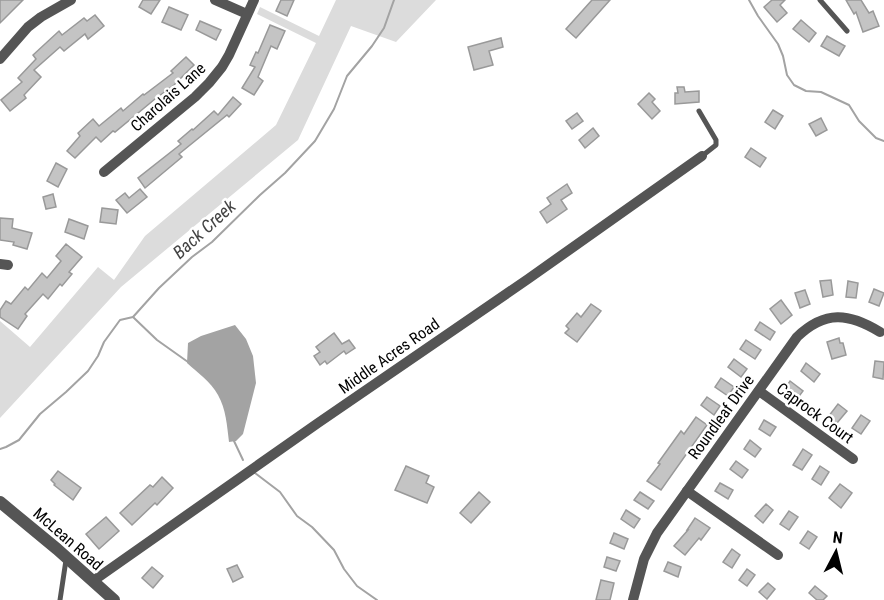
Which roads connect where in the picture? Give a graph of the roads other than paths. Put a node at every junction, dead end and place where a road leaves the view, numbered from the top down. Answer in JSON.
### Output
{"nodes":[{"id":1,"x":71,"y":0,"type":"edge"},
{"id":2,"x":215,"y":0,"type":"edge"},
{"id":3,"x":254,"y":0,"type":"edge"},
{"id":4,"x":820,"y":0,"type":"edge"},
{"id":5,"x":247,"y":14,"type":"junction"},
{"id":6,"x":847,"y":31,"type":"dead end"},
{"id":7,"x":0,"y":59,"type":"edge"},
{"id":8,"x":699,"y":111,"type":"dead end"},
{"id":9,"x":702,"y":156,"type":"joint"},
{"id":10,"x":104,"y":172,"type":"dead end"},
{"id":11,"x":880,"y":332,"type":"dead end"},
{"id":12,"x":759,"y":391,"type":"junction"},
{"id":13,"x":853,"y":459,"type":"dead end"},
{"id":14,"x":687,"y":491,"type":"junction"},
{"id":15,"x":0,"y":502,"type":"edge"},
{"id":16,"x":778,"y":555,"type":"dead end"},
{"id":17,"x":67,"y":558,"type":"junction"},
{"id":18,"x":93,"y":581,"type":"junction"},
{"id":19,"x":60,"y":600,"type":"edge"},
{"id":20,"x":114,"y":600,"type":"edge"},
{"id":21,"x":633,"y":600,"type":"edge"}],
"edges":[{"from":1,"to":7,"type":"street"},
{"from":2,"to":5,"type":"street"},
{"from":3,"to":5,"type":"street","name":"Charolais Lane"},
{"from":4,"to":6,"type":"lane"},
{"from":5,"to":10,"type":"street","name":"Charolais Lane"},
{"from":8,"to":9,"type":"lane"},
{"from":9,"to":18,"type":"street","name":"Middle Acres Road"},
{"from":11,"to":12,"type":"street","name":"Roundleaf Drive"},
{"from":12,"to":13,"type":"street","name":"Caprock Court"},
{"from":12,"to":14,"type":"street","name":"Roundleaf Drive"},
{"from":14,"to":16,"type":"street"},
{"from":14,"to":21,"type":"street","name":"Roundleaf Drive"},
{"from":15,"to":17,"type":"street","name":"McLean Road"},
{"from":17,"to":18,"type":"street","name":"McLean Road"},
{"from":17,"to":19,"type":"lane"},
{"from":18,"to":20,"type":"street","name":"McLean Road"}]}
